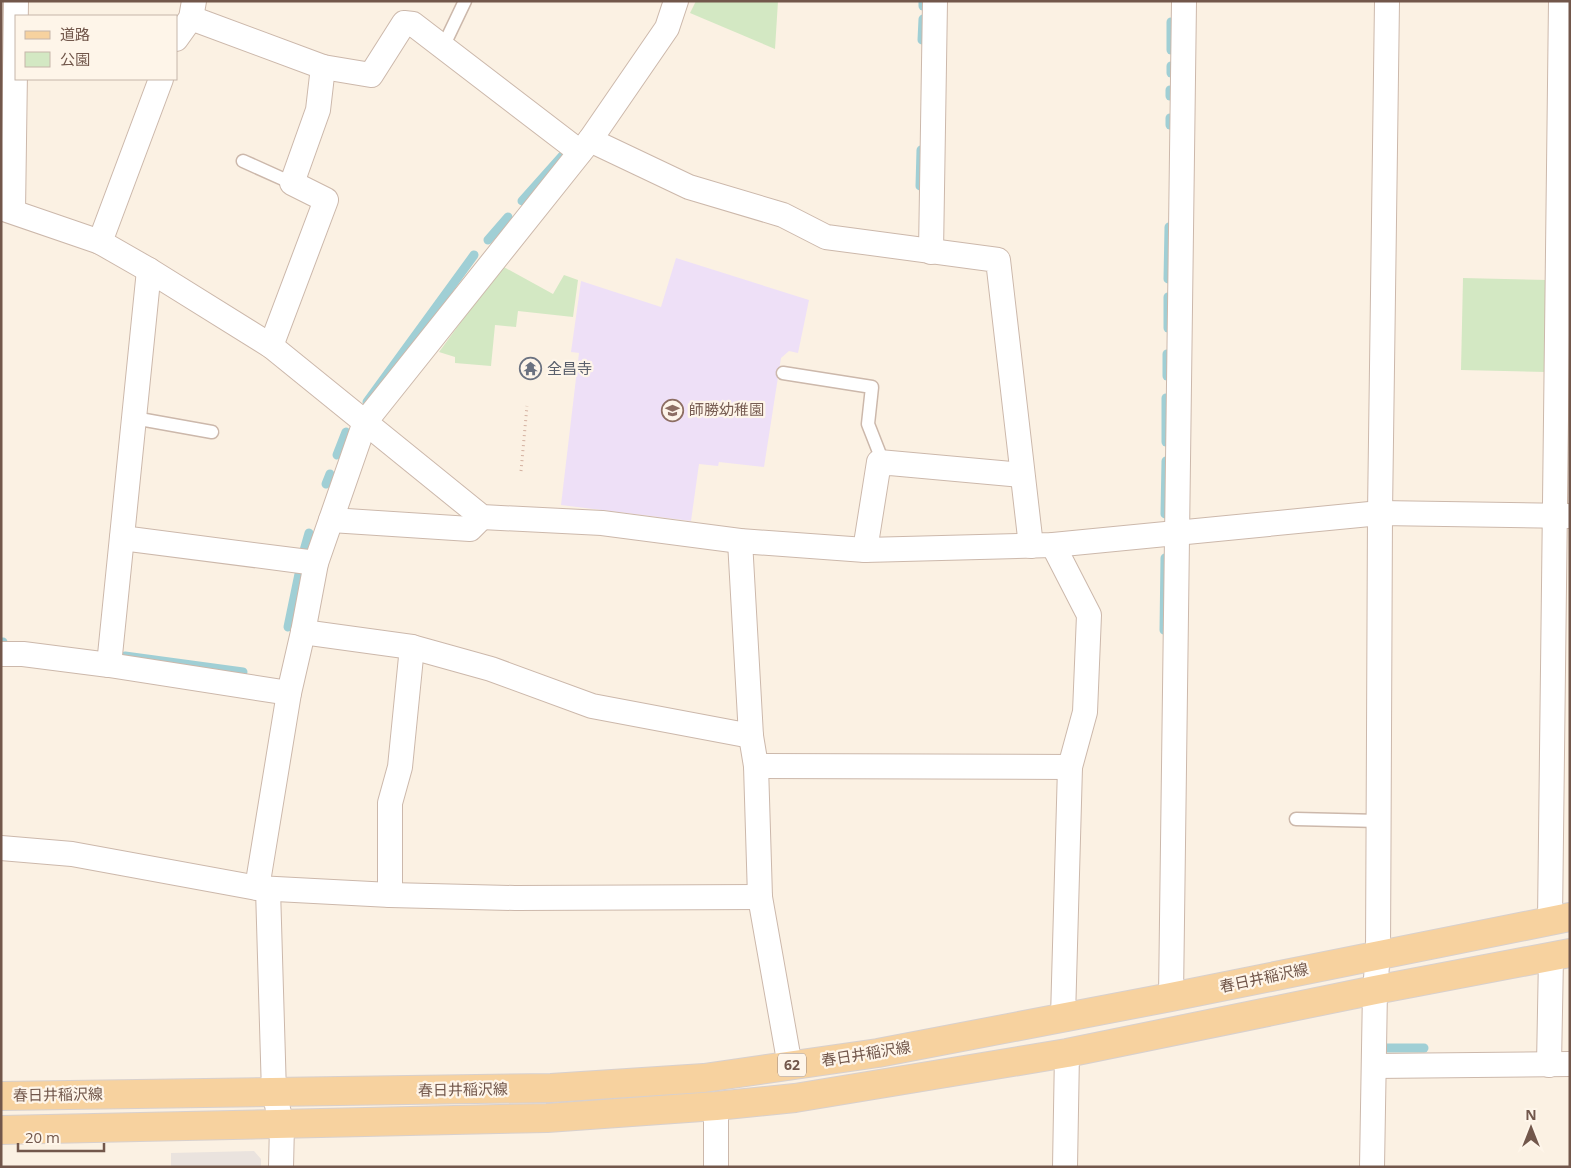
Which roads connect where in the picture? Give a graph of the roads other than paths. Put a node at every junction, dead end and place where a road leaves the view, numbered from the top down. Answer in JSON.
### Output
{"nodes":[{"id":1,"x":16,"y":1,"type":"edge"},
{"id":2,"x":465,"y":1,"type":"edge"},
{"id":3,"x":676,"y":1,"type":"edge"},
{"id":4,"x":935,"y":1,"type":"edge"},
{"id":5,"x":1184,"y":1,"type":"edge"},
{"id":6,"x":1387,"y":1,"type":"edge"},
{"id":7,"x":1561,"y":1,"type":"edge"},
{"id":8,"x":192,"y":10,"type":"edge"},
{"id":9,"x":15,"y":15,"type":"edge"},
{"id":10,"x":15,"y":24,"type":"edge"},
{"id":11,"x":178,"y":35,"type":"edge"},
{"id":12,"x":444,"y":47,"type":"junction"},
{"id":13,"x":323,"y":67,"type":"junction"},
{"id":14,"x":161,"y":80,"type":"edge"},
{"id":15,"x":585,"y":146,"type":"junction"},
{"id":16,"x":243,"y":161,"type":"dead end"},
{"id":17,"x":292,"y":183,"type":"junction"},
{"id":18,"x":7,"y":209,"type":"edge"},
{"id":19,"x":100,"y":242,"type":"junction"},
{"id":20,"x":931,"y":252,"type":"junction"},
{"id":21,"x":149,"y":270,"type":"junction"},
{"id":22,"x":271,"y":346,"type":"junction"},
{"id":23,"x":782,"y":372,"type":"dead end"},
{"id":24,"x":134,"y":418,"type":"junction"},
{"id":25,"x":365,"y":422,"type":"junction"},
{"id":26,"x":212,"y":432,"type":"dead end"},
{"id":27,"x":878,"y":462,"type":"junction"},
{"id":28,"x":1022,"y":475,"type":"junction"},
{"id":29,"x":1380,"y":513,"type":"junction"},
{"id":30,"x":1562,"y":516,"type":"edge"},
{"id":31,"x":482,"y":517,"type":"junction"},
{"id":32,"x":331,"y":520,"type":"junction"},
{"id":33,"x":1178,"y":532,"type":"junction"},
{"id":34,"x":122,"y":538,"type":"junction"},
{"id":35,"x":740,"y":541,"type":"junction"},
{"id":36,"x":1042,"y":545,"type":"junction"},
{"id":37,"x":865,"y":550,"type":"junction"},
{"id":38,"x":316,"y":563,"type":"junction"},
{"id":39,"x":303,"y":632,"type":"junction"},
{"id":40,"x":412,"y":647,"type":"junction"},
{"id":41,"x":1,"y":654,"type":"edge"},
{"id":42,"x":110,"y":665,"type":"junction"},
{"id":43,"x":289,"y":693,"type":"junction"},
{"id":44,"x":750,"y":736,"type":"junction"},
{"id":45,"x":756,"y":766,"type":"junction"},
{"id":46,"x":1070,"y":767,"type":"junction"},
{"id":47,"x":1296,"y":819,"type":"dead end"},
{"id":48,"x":1379,"y":821,"type":"junction"},
{"id":49,"x":1,"y":848,"type":"edge"},
{"id":50,"x":263,"y":888,"type":"junction"},
{"id":51,"x":390,"y":895,"type":"junction"},
{"id":52,"x":760,"y":897,"type":"junction"},
{"id":53,"x":1560,"y":918,"type":"edge"},
{"id":54,"x":1378,"y":954,"type":"junction"},
{"id":55,"x":1560,"y":955,"type":"edge"},
{"id":56,"x":1375,"y":990,"type":"junction"},
{"id":57,"x":1171,"y":997,"type":"junction"},
{"id":58,"x":1063,"y":1017,"type":"junction"},
{"id":59,"x":1067,"y":1053,"type":"junction"},
{"id":60,"x":1560,"y":1065,"type":"edge"},
{"id":61,"x":790,"y":1066,"type":"junction"},
{"id":62,"x":1374,"y":1066,"type":"junction"},
{"id":63,"x":274,"y":1093,"type":"junction"},
{"id":64,"x":1,"y":1096,"type":"edge"},
{"id":65,"x":716,"y":1106,"type":"junction"},
{"id":66,"x":282,"y":1124,"type":"junction"},
{"id":67,"x":1,"y":1130,"type":"edge"},
{"id":68,"x":281,"y":1167,"type":"edge"},
{"id":69,"x":716,"y":1167,"type":"edge"},
{"id":70,"x":1065,"y":1167,"type":"edge"},
{"id":71,"x":1372,"y":1167,"type":"edge"}],
"edges":[{"from":1,"to":9,"type":"street"},
{"from":2,"to":12,"type":"lane"},
{"from":3,"to":15,"type":"street"},
{"from":4,"to":20,"type":"street"},
{"from":5,"to":33,"type":"street"},
{"from":6,"to":29,"type":"street"},
{"from":7,"to":30,"type":"street"},
{"from":8,"to":11,"type":"street"},
{"from":8,"to":13,"type":"street"},
{"from":10,"to":18,"type":"street"},
{"from":12,"to":13,"type":"street"},
{"from":12,"to":15,"type":"street"},
{"from":13,"to":17,"type":"street"},
{"from":14,"to":19,"type":"street"},
{"from":15,"to":20,"type":"street"},
{"from":15,"to":25,"type":"street"},
{"from":16,"to":17,"type":"lane"},
{"from":17,"to":22,"type":"street"},
{"from":18,"to":19,"type":"street"},
{"from":19,"to":21,"type":"street"},
{"from":20,"to":28,"type":"street"},
{"from":21,"to":22,"type":"street"},
{"from":21,"to":24,"type":"street"},
{"from":22,"to":25,"type":"street"},
{"from":23,"to":27,"type":"lane"},
{"from":24,"to":26,"type":"lane"},
{"from":24,"to":34,"type":"street"},
{"from":25,"to":31,"type":"street"},
{"from":25,"to":32,"type":"street"},
{"from":27,"to":28,"type":"street"},
{"from":27,"to":37,"type":"street"},
{"from":28,"to":36,"type":"street"},
{"from":29,"to":30,"type":"street"},
{"from":29,"to":33,"type":"street"},
{"from":29,"to":48,"type":"street"},
{"from":30,"to":53,"type":"street"},
{"from":31,"to":32,"type":"street"},
{"from":31,"to":35,"type":"street"},
{"from":32,"to":38,"type":"street"},
{"from":33,"to":36,"type":"street"},
{"from":33,"to":57,"type":"street"},
{"from":34,"to":38,"type":"street"},
{"from":34,"to":42,"type":"street"},
{"from":35,"to":37,"type":"street"},
{"from":35,"to":44,"type":"street"},
{"from":36,"to":37,"type":"street"},
{"from":36,"to":46,"type":"street"},
{"from":38,"to":39,"type":"street"},
{"from":39,"to":40,"type":"street"},
{"from":39,"to":43,"type":"street"},
{"from":40,"to":44,"type":"street"},
{"from":40,"to":51,"type":"street"},
{"from":41,"to":42,"type":"street"},
{"from":42,"to":43,"type":"street"},
{"from":43,"to":50,"type":"street"},
{"from":44,"to":45,"type":"street"},
{"from":45,"to":46,"type":"street"},
{"from":45,"to":52,"type":"street"},
{"from":46,"to":58,"type":"street"},
{"from":47,"to":48,"type":"lane"},
{"from":48,"to":54,"type":"street"},
{"from":49,"to":50,"type":"street"},
{"from":50,"to":51,"type":"street"},
{"from":50,"to":63,"type":"street"},
{"from":51,"to":52,"type":"street"},
{"from":52,"to":61,"type":"street"},
{"from":53,"to":54,"type":"main road","name":"春日井稲沢線","number":"62"},
{"from":54,"to":56,"type":"street"},
{"from":54,"to":57,"type":"main road","name":"春日井稲沢線","number":"62"},
{"from":55,"to":56,"type":"main road","name":"春日井稲沢線","number":"62"},
{"from":55,"to":60,"type":"street"},
{"from":56,"to":59,"type":"main road","name":"春日井稲沢線","number":"62"},
{"from":56,"to":62,"type":"street"},
{"from":57,"to":58,"type":"main road","name":"春日井稲沢線","number":"62"},
{"from":58,"to":61,"type":"main road","name":"春日井稲沢線","number":"62"},
{"from":59,"to":65,"type":"main road","name":"春日井稲沢線","number":"62"},
{"from":59,"to":70,"type":"street"},
{"from":60,"to":62,"type":"street"},
{"from":61,"to":63,"type":"main road","name":"春日井稲沢線","number":"62"},
{"from":62,"to":71,"type":"street"},
{"from":63,"to":64,"type":"main road","name":"春日井稲沢線","number":"62"},
{"from":63,"to":66,"type":"street"},
{"from":65,"to":66,"type":"main road","name":"春日井稲沢線","number":"62"},
{"from":65,"to":69,"type":"street"},
{"from":66,"to":67,"type":"main road","name":"春日井稲沢線","number":"62"},
{"from":66,"to":68,"type":"street"}]}
